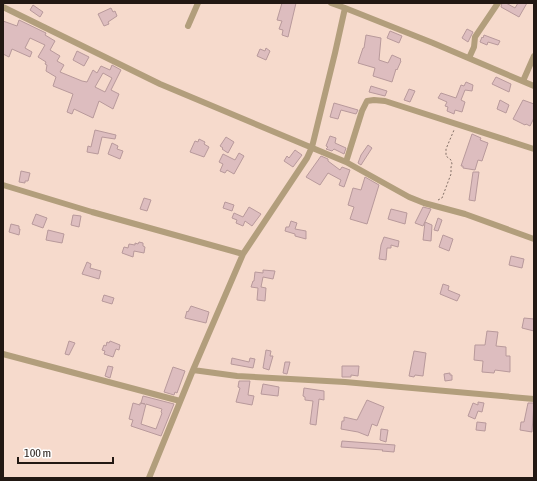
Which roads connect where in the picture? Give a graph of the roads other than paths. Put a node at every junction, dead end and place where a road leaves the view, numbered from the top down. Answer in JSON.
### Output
{"nodes":[{"id":1,"x":198,"y":3,"type":"edge"},
{"id":2,"x":331,"y":3,"type":"edge"},
{"id":3,"x":498,"y":3,"type":"edge"},
{"id":4,"x":3,"y":7,"type":"edge"},
{"id":5,"x":345,"y":8,"type":"junction"},
{"id":6,"x":188,"y":26,"type":"dead end"},
{"id":7,"x":534,"y":56,"type":"edge"},
{"id":8,"x":469,"y":58,"type":"junction"},
{"id":9,"x":522,"y":81,"type":"junction"},
{"id":10,"x":534,"y":86,"type":"edge"},
{"id":11,"x":312,"y":147,"type":"junction"},
{"id":12,"x":534,"y":149,"type":"edge"},
{"id":13,"x":346,"y":162,"type":"junction"},
{"id":14,"x":3,"y":186,"type":"edge"},
{"id":15,"x":534,"y":239,"type":"edge"},
{"id":16,"x":243,"y":254,"type":"junction"},
{"id":17,"x":3,"y":354,"type":"edge"},
{"id":18,"x":193,"y":370,"type":"junction"},
{"id":19,"x":534,"y":399,"type":"edge"},
{"id":20,"x":180,"y":401,"type":"junction"},
{"id":21,"x":149,"y":478,"type":"edge"}],
"edges":[{"from":1,"to":6,"type":"street"},
{"from":2,"to":5,"type":"street"},
{"from":3,"to":8,"type":"street"},
{"from":4,"to":11,"type":"street"},
{"from":5,"to":8,"type":"street"},
{"from":5,"to":11,"type":"street"},
{"from":7,"to":9,"type":"street"},
{"from":8,"to":9,"type":"street"},
{"from":9,"to":10,"type":"street"},
{"from":11,"to":13,"type":"street"},
{"from":11,"to":16,"type":"street"},
{"from":12,"to":13,"type":"street"},
{"from":13,"to":15,"type":"street"},
{"from":14,"to":16,"type":"street"},
{"from":16,"to":18,"type":"street"},
{"from":17,"to":20,"type":"street"},
{"from":18,"to":19,"type":"street"},
{"from":18,"to":20,"type":"street"},
{"from":20,"to":21,"type":"street"}]}
